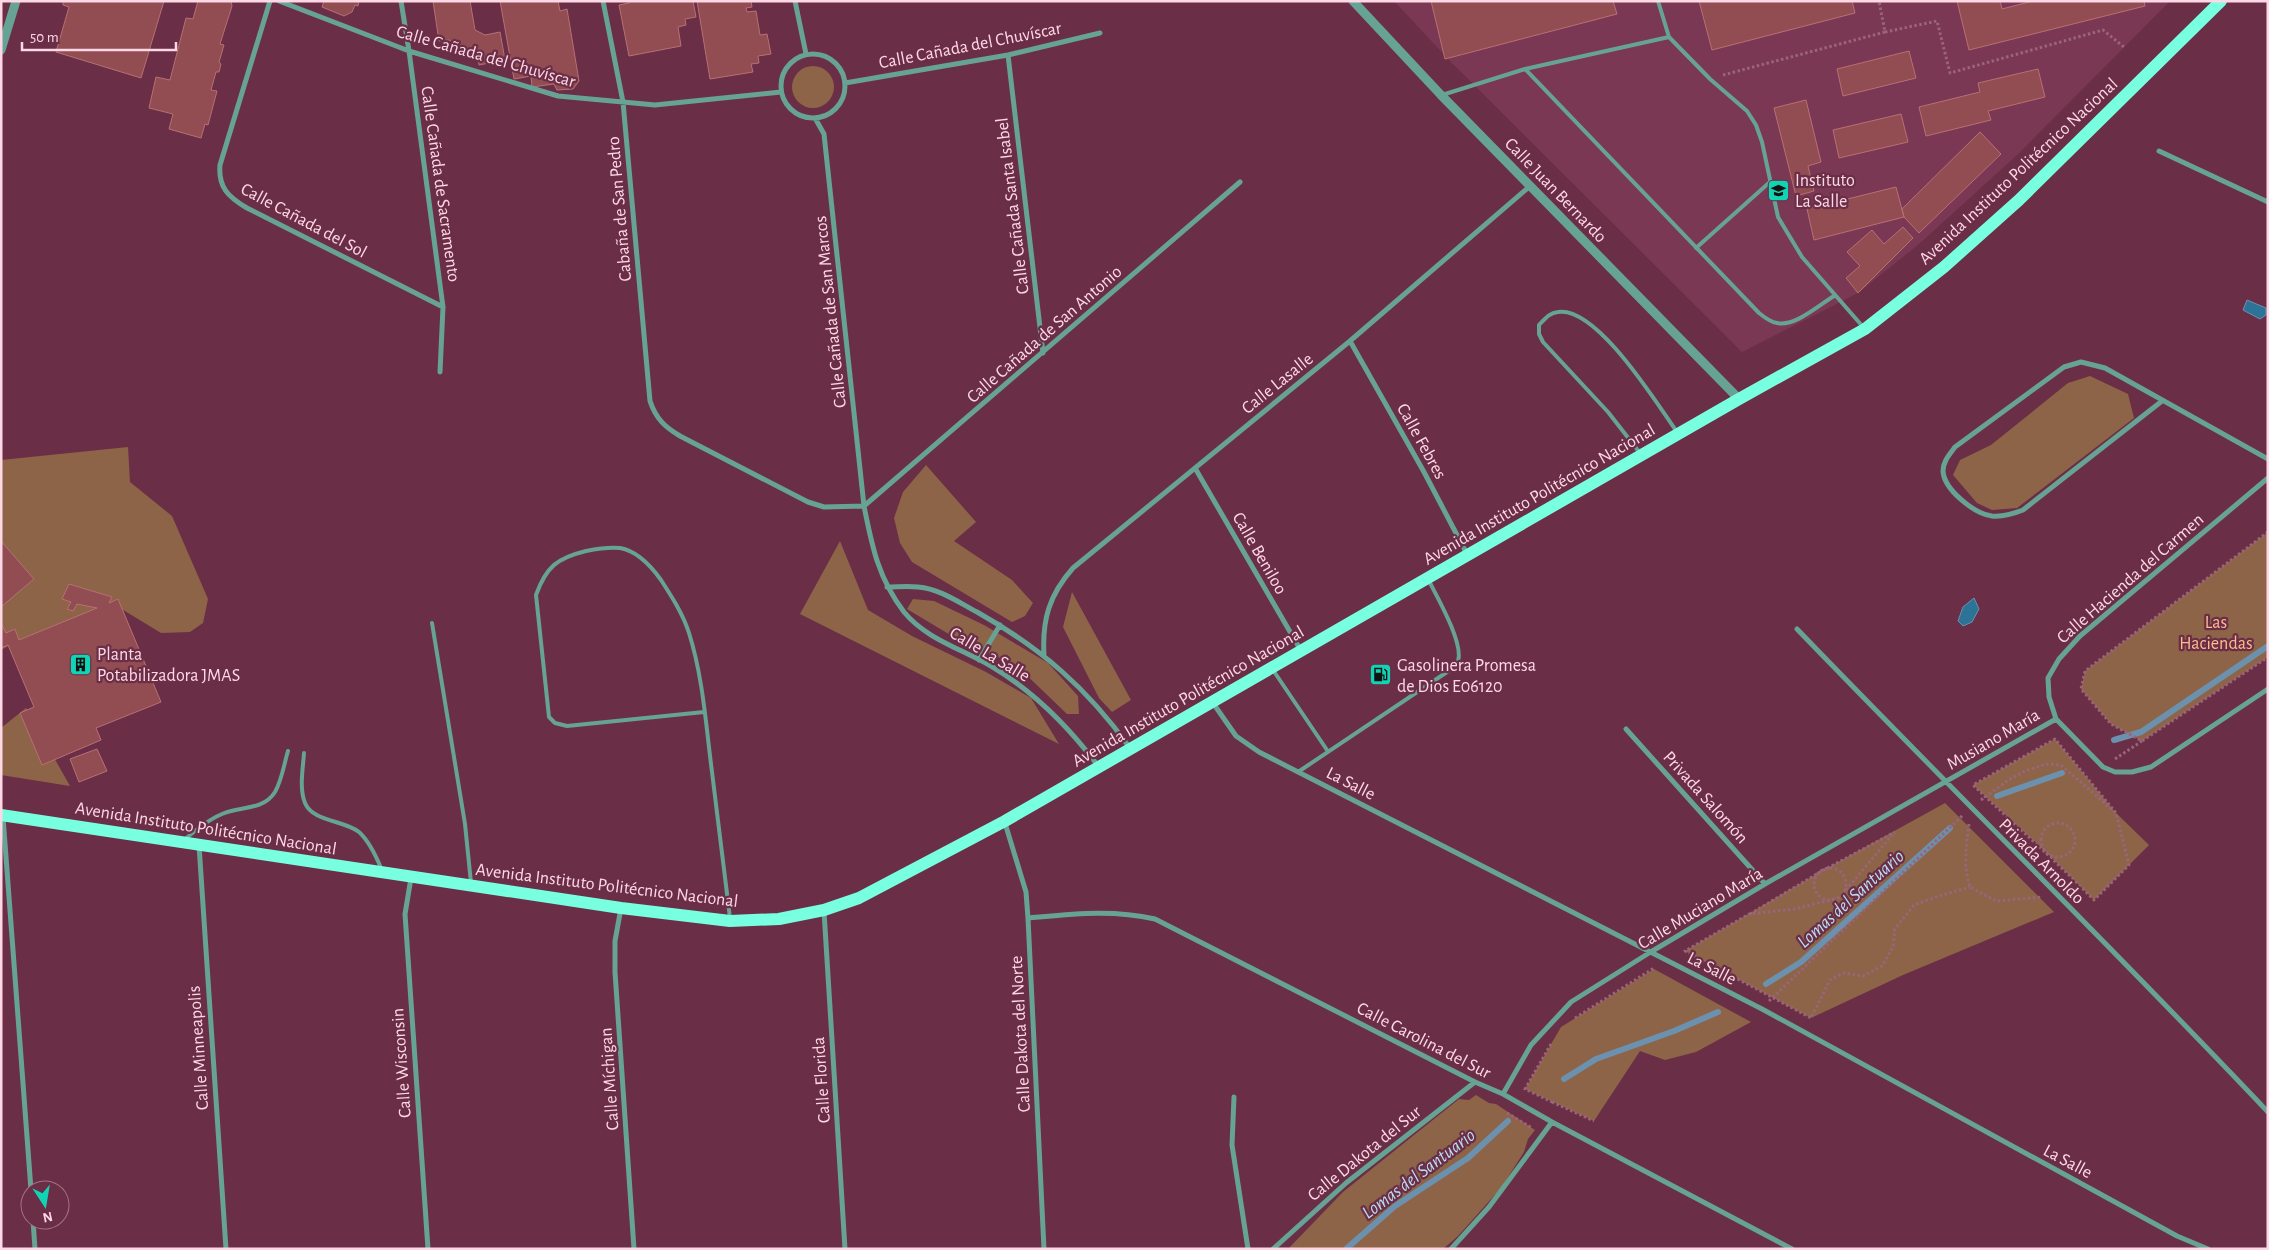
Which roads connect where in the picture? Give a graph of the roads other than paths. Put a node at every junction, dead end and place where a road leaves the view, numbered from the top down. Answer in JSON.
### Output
{"nodes":[{"id":1,"x":16,"y":1,"type":"edge"},
{"id":2,"x":270,"y":1,"type":"edge"},
{"id":3,"x":279,"y":1,"type":"edge"},
{"id":4,"x":400,"y":1,"type":"edge"},
{"id":5,"x":603,"y":1,"type":"edge"},
{"id":6,"x":796,"y":1,"type":"edge"},
{"id":7,"x":1353,"y":1,"type":"edge"},
{"id":8,"x":1658,"y":1,"type":"edge"},
{"id":9,"x":2221,"y":1,"type":"edge"},
{"id":10,"x":1100,"y":33,"type":"dead end"},
{"id":11,"x":1669,"y":37,"type":"junction"},
{"id":12,"x":1,"y":50,"type":"edge"},
{"id":13,"x":409,"y":51,"type":"junction"},
{"id":14,"x":806,"y":54,"type":"junction"},
{"id":15,"x":1008,"y":55,"type":"junction"},
{"id":16,"x":1524,"y":69,"type":"junction"},
{"id":17,"x":846,"y":82,"type":"junction"},
{"id":18,"x":781,"y":92,"type":"junction"},
{"id":19,"x":1441,"y":95,"type":"junction"},
{"id":20,"x":624,"y":102,"type":"junction"},
{"id":21,"x":815,"y":118,"type":"junction"},
{"id":22,"x":2159,"y":151,"type":"dead end"},
{"id":23,"x":1771,"y":181,"type":"junction"},
{"id":24,"x":1240,"y":182,"type":"dead end"},
{"id":25,"x":1530,"y":186,"type":"junction"},
{"id":26,"x":2268,"y":202,"type":"edge"},
{"id":27,"x":1696,"y":248,"type":"junction"},
{"id":28,"x":1834,"y":296,"type":"junction"},
{"id":29,"x":443,"y":307,"type":"junction"},
{"id":30,"x":1865,"y":329,"type":"junction"},
{"id":31,"x":1350,"y":341,"type":"junction"},
{"id":32,"x":1043,"y":353,"type":"junction"},
{"id":33,"x":440,"y":372,"type":"dead end"},
{"id":34,"x":1739,"y":399,"type":"junction"},
{"id":35,"x":2162,"y":402,"type":"junction"},
{"id":36,"x":1678,"y":434,"type":"junction"},
{"id":37,"x":1642,"y":456,"type":"junction"},
{"id":38,"x":2268,"y":459,"type":"edge"},
{"id":39,"x":1195,"y":468,"type":"junction"},
{"id":40,"x":2268,"y":478,"type":"edge"},
{"id":41,"x":864,"y":506,"type":"junction"},
{"id":42,"x":1468,"y":556,"type":"junction"},
{"id":43,"x":1428,"y":579,"type":"junction"},
{"id":44,"x":887,"y":587,"type":"junction"},
{"id":45,"x":1048,"y":606,"type":"joint"},
{"id":46,"x":432,"y":623,"type":"dead end"},
{"id":47,"x":1000,"y":625,"type":"junction"},
{"id":48,"x":1796,"y":629,"type":"dead end"},
{"id":49,"x":1301,"y":652,"type":"junction"},
{"id":50,"x":1044,"y":655,"type":"junction"},
{"id":51,"x":979,"y":660,"type":"junction"},
{"id":52,"x":1272,"y":668,"type":"junction"},
{"id":53,"x":2268,"y":689,"type":"edge"},
{"id":54,"x":1212,"y":703,"type":"junction"},
{"id":55,"x":704,"y":712,"type":"junction"},
{"id":56,"x":2056,"y":719,"type":"junction"},
{"id":57,"x":1626,"y":729,"type":"dead end"},
{"id":58,"x":1131,"y":750,"type":"junction"},
{"id":59,"x":1327,"y":750,"type":"junction"},
{"id":60,"x":288,"y":751,"type":"dead end"},
{"id":61,"x":304,"y":753,"type":"dead end"},
{"id":62,"x":1100,"y":767,"type":"junction"},
{"id":63,"x":1298,"y":772,"type":"junction"},
{"id":64,"x":1944,"y":782,"type":"junction"},
{"id":65,"x":2,"y":815,"type":"edge"},
{"id":66,"x":1005,"y":821,"type":"junction"},
{"id":67,"x":182,"y":842,"type":"junction"},
{"id":68,"x":199,"y":845,"type":"junction"},
{"id":69,"x":383,"y":873,"type":"junction"},
{"id":70,"x":411,"y":877,"type":"junction"},
{"id":71,"x":1765,"y":884,"type":"junction"},
{"id":72,"x":471,"y":886,"type":"junction"},
{"id":73,"x":621,"y":908,"type":"junction"},
{"id":74,"x":824,"y":910,"type":"junction"},
{"id":75,"x":1028,"y":918,"type":"junction"},
{"id":76,"x":730,"y":920,"type":"junction"},
{"id":77,"x":1649,"y":953,"type":"junction"},
{"id":78,"x":1475,"y":1082,"type":"junction"},
{"id":79,"x":1503,"y":1094,"type":"junction"},
{"id":80,"x":1234,"y":1097,"type":"dead end"},
{"id":81,"x":2268,"y":1112,"type":"edge"},
{"id":82,"x":1552,"y":1122,"type":"junction"},
{"id":83,"x":30,"y":1180,"type":"edge"},
{"id":84,"x":34,"y":1230,"type":"edge"},
{"id":85,"x":35,"y":1249,"type":"edge"},
{"id":86,"x":226,"y":1249,"type":"edge"},
{"id":87,"x":428,"y":1249,"type":"edge"},
{"id":88,"x":634,"y":1249,"type":"edge"},
{"id":89,"x":845,"y":1249,"type":"edge"},
{"id":90,"x":1044,"y":1249,"type":"edge"},
{"id":91,"x":1248,"y":1249,"type":"edge"},
{"id":92,"x":1273,"y":1249,"type":"edge"},
{"id":93,"x":1451,"y":1249,"type":"edge"},
{"id":94,"x":1792,"y":1249,"type":"edge"},
{"id":95,"x":2208,"y":1249,"type":"edge"}],
"edges":[{"from":1,"to":12,"type":"street"},
{"from":2,"to":29,"type":"street","name":"Calle Cañada del Sol"},
{"from":3,"to":13,"type":"street","name":"Calle Cañada del Chuvíscar"},
{"from":4,"to":13,"type":"street","name":"Calle Cañada de Sacramento"},
{"from":5,"to":20,"type":"street","name":"Cabaña de San Pedro"},
{"from":6,"to":14,"type":"street"},
{"from":7,"to":19,"type":"street","name":"Calle Juan Bernardo"},
{"from":8,"to":11,"type":"lane"},
{"from":9,"to":30,"type":"main road","name":"Avenida Instituto Politécnico Nacional"},
{"from":10,"to":15,"type":"street","name":"Calle Cañada del Chuvíscar"},
{"from":11,"to":16,"type":"lane"},
{"from":11,"to":23,"type":"lane"},
{"from":13,"to":20,"type":"street","name":"Calle Cañada del Chuvíscar"},
{"from":13,"to":29,"type":"street","name":"Calle Cañada de Sacramento"},
{"from":14,"to":17,"type":"street"},
{"from":14,"to":18,"type":"street"},
{"from":15,"to":17,"type":"street","name":"Calle Cañada del Chuvíscar"},
{"from":15,"to":32,"type":"street","name":"Calle Cañada Santa Isabel"},
{"from":16,"to":19,"type":"lane"},
{"from":16,"to":27,"type":"lane"},
{"from":17,"to":21,"type":"street"},
{"from":18,"to":20,"type":"street","name":"Calle Cañada del Chuvíscar"},
{"from":18,"to":21,"type":"street"},
{"from":19,"to":25,"type":"street","name":"Calle Juan Bernardo"},
{"from":20,"to":41,"type":"street","name":"Cabaña de San Pedro"},
{"from":21,"to":41,"type":"street","name":"Calle Cañada de San Marcos"},
{"from":22,"to":26,"type":"street"},
{"from":23,"to":27,"type":"lane"},
{"from":23,"to":28,"type":"lane"},
{"from":24,"to":32,"type":"street","name":"Calle Cañada de San Antonio"},
{"from":25,"to":31,"type":"street","name":"Calle Lasalle"},
{"from":25,"to":34,"type":"street","name":"Calle Juan Bernardo"},
{"from":27,"to":28,"type":"lane"},
{"from":28,"to":30,"type":"lane"},
{"from":29,"to":33,"type":"street","name":"Calle Cañada de Sacramento"},
{"from":30,"to":34,"type":"main road","name":"Avenida Instituto Politécnico Nacional"},
{"from":31,"to":39,"type":"street","name":"Calle Lasalle"},
{"from":31,"to":42,"type":"street","name":"Calle Febres"},
{"from":32,"to":41,"type":"street","name":"Calle Cañada de San Antonio"},
{"from":34,"to":36,"type":"main road","name":"Avenida Instituto Politécnico Nacional"},
{"from":35,"to":35,"type":"street"},
{"from":35,"to":38,"type":"street"},
{"from":36,"to":37,"type":"main road","name":"Avenida Instituto Politécnico Nacional"},
{"from":36,"to":37,"type":"lane"},
{"from":37,"to":42,"type":"main road","name":"Avenida Instituto Politécnico Nacional"},
{"from":39,"to":45,"type":"street","name":"Calle Lasalle"},
{"from":39,"to":49,"type":"street","name":"Calle Beniloo"},
{"from":40,"to":56,"type":"street","name":"Calle Hacienda del Carmen"},
{"from":41,"to":44,"type":"street","name":"Calle La Salle"},
{"from":42,"to":43,"type":"main road","name":"Avenida Instituto Politécnico Nacional"},
{"from":43,"to":49,"type":"main road","name":"Avenida Instituto Politécnico Nacional"},
{"from":43,"to":59,"type":"lane"},
{"from":44,"to":47,"type":"street","name":"Calle La Salle"},
{"from":44,"to":51,"type":"street","name":"Calle La Salle"},
{"from":45,"to":50,"type":"street","name":"Calle La Salle"},
{"from":46,"to":72,"type":"lane"},
{"from":47,"to":50,"type":"street","name":"Calle La Salle"},
{"from":47,"to":51,"type":"street"},
{"from":48,"to":64,"type":"street","name":"Privada Arnoldo"},
{"from":49,"to":52,"type":"main road","name":"Avenida Instituto Politécnico Nacional"},
{"from":50,"to":58,"type":"street","name":"Calle La Salle"},
{"from":51,"to":62,"type":"street","name":"Calle La Salle"},
{"from":52,"to":54,"type":"main road","name":"Avenida Instituto Politécnico Nacional"},
{"from":52,"to":59,"type":"lane"},
{"from":53,"to":56,"type":"street"},
{"from":54,"to":58,"type":"main road","name":"Avenida Instituto Politécnico Nacional"},
{"from":54,"to":63,"type":"street","name":"La Salle"},
{"from":55,"to":55,"type":"lane"},
{"from":55,"to":76,"type":"lane"},
{"from":56,"to":64,"type":"street","name":"Musiano María"},
{"from":57,"to":71,"type":"street","name":"Privada Salomón"},
{"from":58,"to":62,"type":"main road","name":"Avenida Instituto Politécnico Nacional"},
{"from":59,"to":63,"type":"lane"},
{"from":60,"to":67,"type":"lane"},
{"from":61,"to":69,"type":"lane"},
{"from":62,"to":66,"type":"main road","name":"Avenida Instituto Politécnico Nacional"},
{"from":63,"to":77,"type":"street","name":"La Salle"},
{"from":64,"to":71,"type":"street","name":"Calle Muciano María"},
{"from":64,"to":81,"type":"street","name":"Privada Arnoldo"},
{"from":65,"to":67,"type":"main road","name":"Avenida Instituto Politécnico Nacional"},
{"from":65,"to":83,"type":"street"},
{"from":66,"to":74,"type":"main road","name":"Avenida Instituto Politécnico Nacional"},
{"from":66,"to":75,"type":"street","name":"Calle Dakota del Norte"},
{"from":67,"to":68,"type":"main road","name":"Avenida Instituto Politécnico Nacional"},
{"from":68,"to":69,"type":"main road","name":"Avenida Instituto Politécnico Nacional"},
{"from":68,"to":86,"type":"street","name":"Calle Minneapolis"},
{"from":69,"to":70,"type":"main road","name":"Avenida Instituto Politécnico Nacional"},
{"from":70,"to":72,"type":"main road","name":"Avenida Instituto Politécnico Nacional"},
{"from":70,"to":87,"type":"street","name":"Calle Wisconsin"},
{"from":71,"to":77,"type":"street","name":"Calle Muciano María"},
{"from":72,"to":73,"type":"main road","name":"Avenida Instituto Politécnico Nacional"},
{"from":73,"to":76,"type":"main road","name":"Avenida Instituto Politécnico Nacional"},
{"from":73,"to":88,"type":"street","name":"Calle Míchigan"},
{"from":74,"to":76,"type":"main road","name":"Avenida Instituto Politécnico Nacional"},
{"from":74,"to":89,"type":"street","name":"Calle Florida"},
{"from":75,"to":78,"type":"street","name":"Calle Carolina del Sur"},
{"from":75,"to":90,"type":"street","name":"Calle Dakota del Norte"},
{"from":77,"to":79,"type":"street","name":"Calle Muciano María"},
{"from":77,"to":95,"type":"street","name":"La Salle"},
{"from":78,"to":79,"type":"street","name":"Calle Carolina del Sur"},
{"from":78,"to":92,"type":"street","name":"Calle Dakota del Sur"},
{"from":79,"to":82,"type":"street","name":"Calle Carolina del Sur"},
{"from":80,"to":91,"type":"street"},
{"from":82,"to":93,"type":"street"},
{"from":82,"to":94,"type":"street","name":"Calle Carolina del Sur"},
{"from":84,"to":85,"type":"street"}]}
